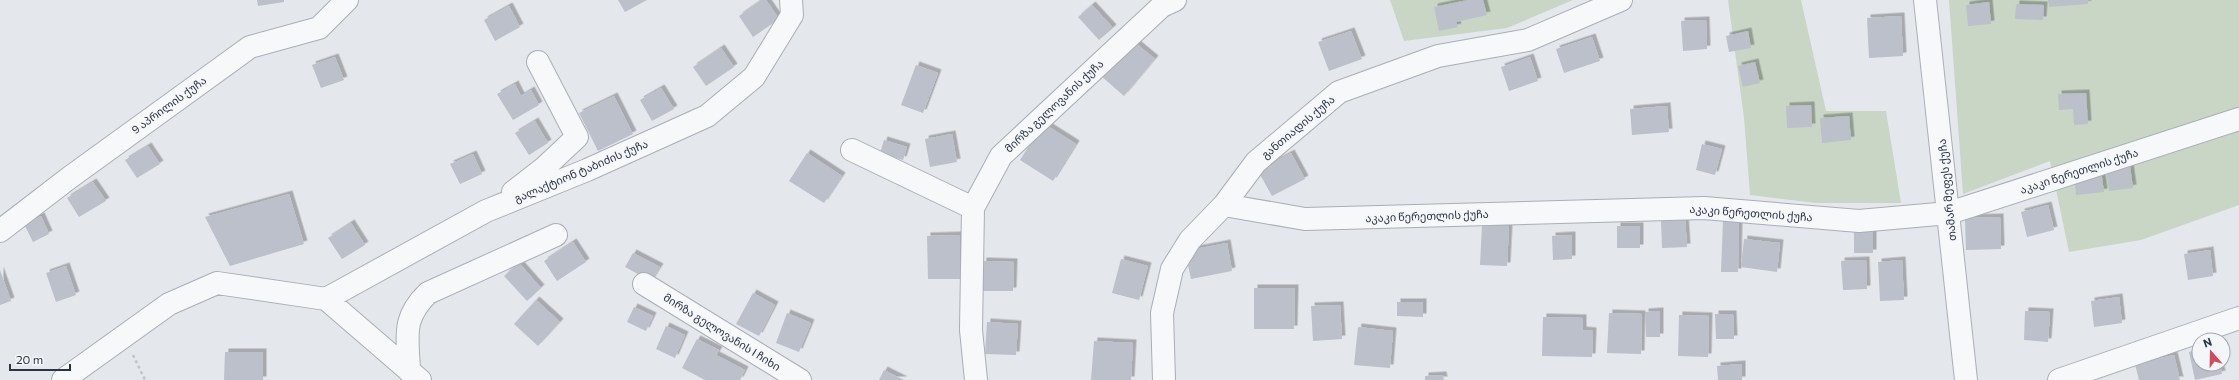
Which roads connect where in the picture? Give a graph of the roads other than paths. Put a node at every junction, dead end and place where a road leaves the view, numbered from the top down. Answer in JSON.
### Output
{"nodes":[{"id":1,"x":347,"y":0,"type":"edge"},
{"id":2,"x":791,"y":0,"type":"edge"},
{"id":3,"x":1175,"y":0,"type":"edge"},
{"id":4,"x":1621,"y":0,"type":"edge"},
{"id":5,"x":1925,"y":0,"type":"edge"},
{"id":6,"x":538,"y":62,"type":"dead end"},
{"id":7,"x":2239,"y":119,"type":"edge"},
{"id":8,"x":852,"y":150,"type":"dead end"},
{"id":9,"x":1224,"y":205,"type":"junction"},
{"id":10,"x":973,"y":208,"type":"junction"},
{"id":11,"x":486,"y":211,"type":"junction"},
{"id":12,"x":1949,"y":213,"type":"junction"},
{"id":13,"x":0,"y":231,"type":"edge"},
{"id":14,"x":556,"y":235,"type":"dead end"},
{"id":15,"x":644,"y":284,"type":"dead end"},
{"id":16,"x":326,"y":299,"type":"junction"},
{"id":17,"x":2239,"y":318,"type":"edge"},
{"id":18,"x":414,"y":375,"type":"edge"},
{"id":19,"x":63,"y":380,"type":"edge"},
{"id":20,"x":800,"y":380,"type":"edge"},
{"id":21,"x":976,"y":380,"type":"edge"},
{"id":22,"x":1164,"y":380,"type":"edge"},
{"id":23,"x":1966,"y":380,"type":"edge"},
{"id":24,"x":2059,"y":380,"type":"edge"}],
"edges":[{"from":1,"to":13,"type":"street","name":"9 აპრილის ქუჩა"},
{"from":2,"to":11,"type":"street","name":"გალაქტიონ ტაბიძის ქუჩა"},
{"from":3,"to":10,"type":"street","name":"მირზა გელოვანის ქუჩა"},
{"from":4,"to":9,"type":"street","name":"განთიადის ქუჩა"},
{"from":5,"to":12,"type":"street","name":"თამარ მეფეს ქუჩა"},
{"from":6,"to":11,"type":"street"},
{"from":7,"to":12,"type":"street","name":"აკაკი წერეთლის ქუჩა"},
{"from":8,"to":10,"type":"street"},
{"from":9,"to":12,"type":"street","name":"აკაკი წერეთლის ქუჩა"},
{"from":9,"to":22,"type":"street","name":"განთიადის ქუჩა"},
{"from":10,"to":21,"type":"street","name":"მირზა გელოვანის ქუჩა"},
{"from":11,"to":16,"type":"street","name":"გალაქტიონ ტაბიძის ქუჩა"},
{"from":12,"to":23,"type":"street","name":"თამარ მეფეს ქუჩა"},
{"from":14,"to":18,"type":"street"},
{"from":15,"to":20,"type":"street","name":"მირზა გელოვანის I ჩიხი"},
{"from":16,"to":18,"type":"street"},
{"from":16,"to":19,"type":"street"},
{"from":17,"to":24,"type":"street"}]}
